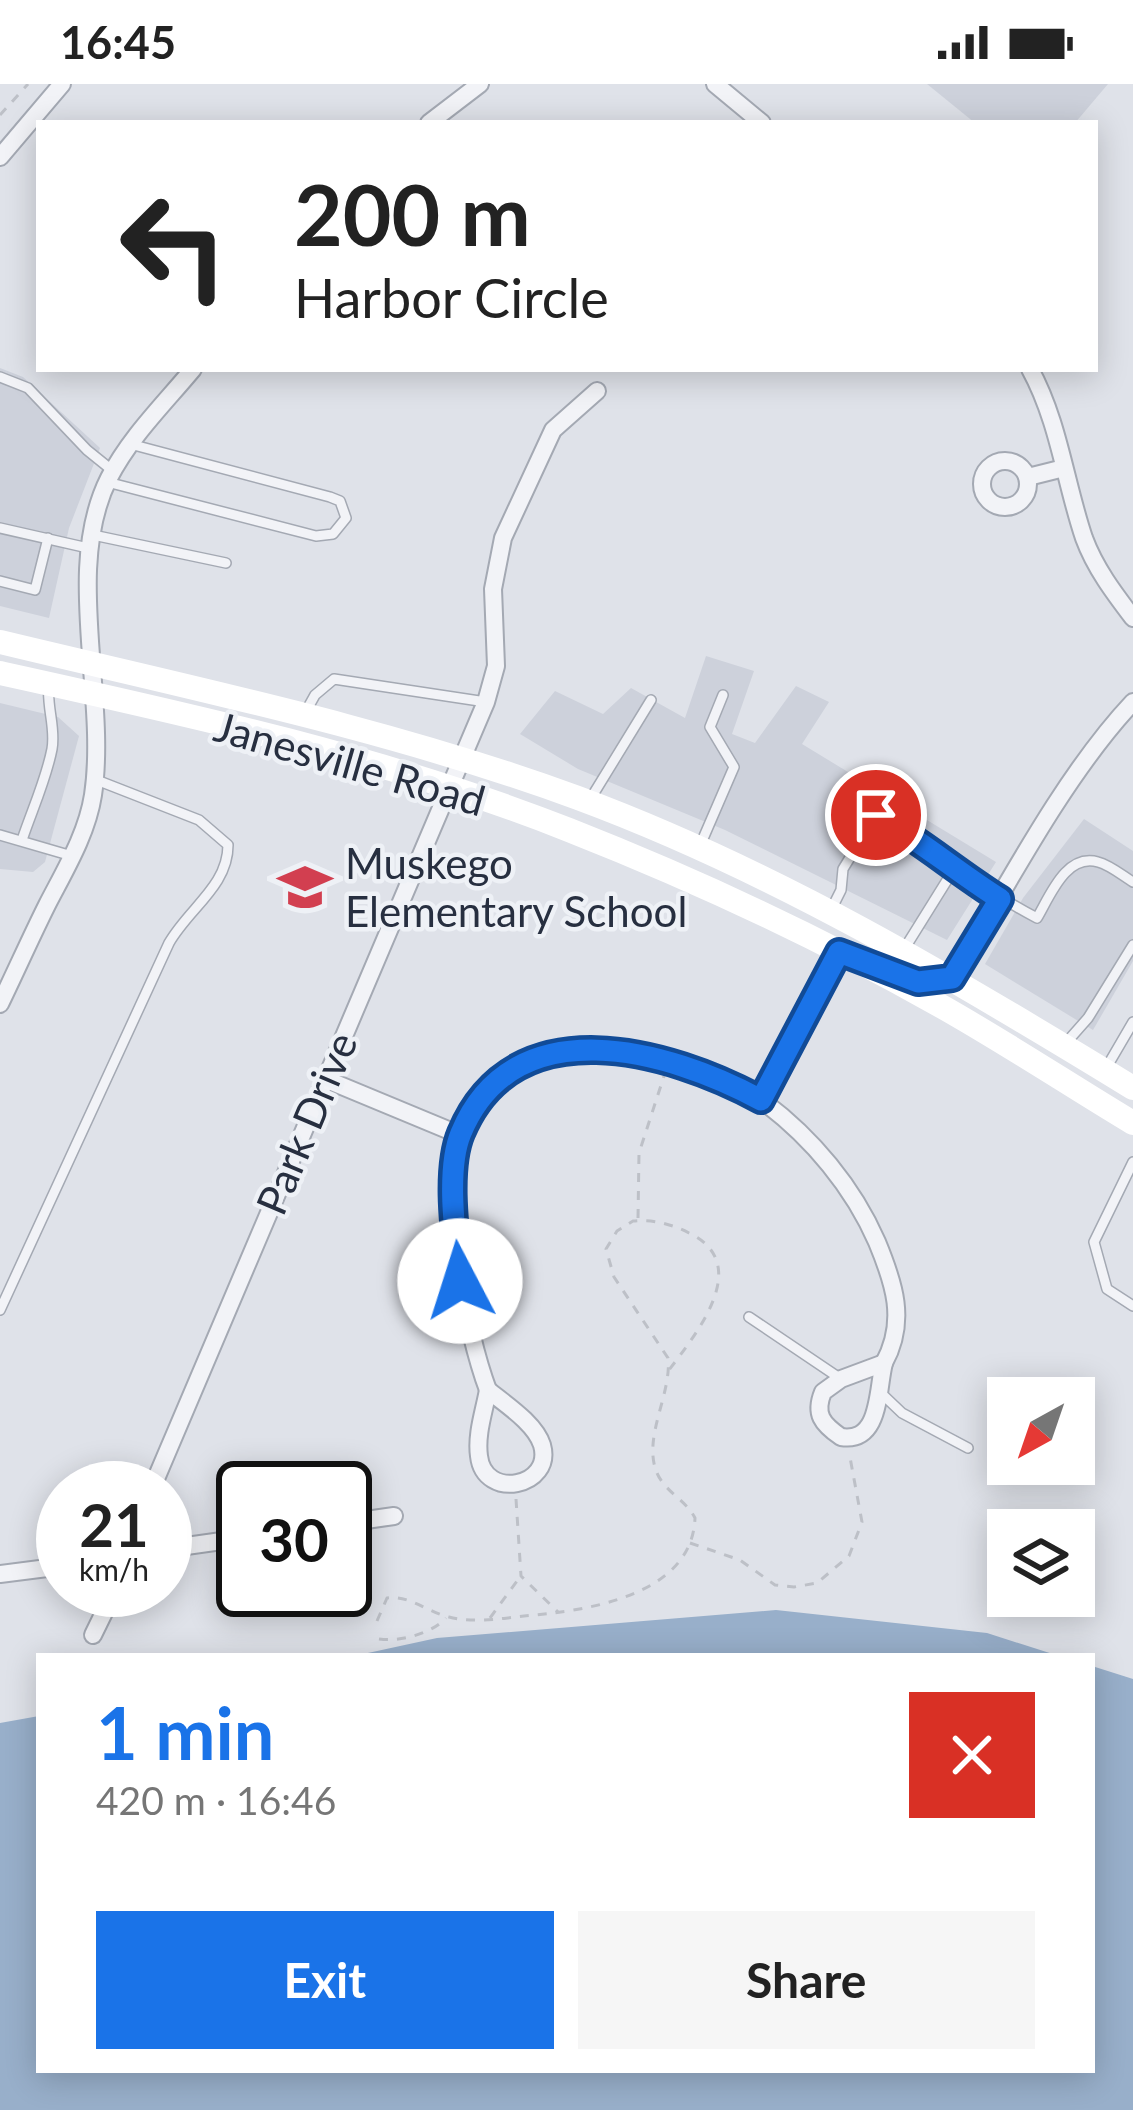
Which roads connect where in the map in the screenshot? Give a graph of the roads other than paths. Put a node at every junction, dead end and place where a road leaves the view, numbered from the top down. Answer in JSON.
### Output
{"nodes":[{"id":1,"x":62,"y":84,"type":"edge"},
{"id":2,"x":480,"y":84,"type":"edge"},
{"id":3,"x":715,"y":84,"type":"edge"},
{"id":4,"x":433,"y":120,"type":"edge"},
{"id":5,"x":758,"y":120,"type":"edge"},
{"id":6,"x":0,"y":157,"type":"edge"},
{"id":7,"x":190,"y":372,"type":"edge"},
{"id":8,"x":1031,"y":372,"type":"edge"},
{"id":9,"x":0,"y":377,"type":"edge"},
{"id":10,"x":597,"y":391,"type":"dead end"},
{"id":11,"x":130,"y":444,"type":"junction"},
{"id":12,"x":1064,"y":468,"type":"junction"},
{"id":13,"x":110,"y":476,"type":"junction"},
{"id":14,"x":1028,"y":477,"type":"dead end"},
{"id":15,"x":0,"y":528,"type":"edge"},
{"id":16,"x":48,"y":538,"type":"junction"},
{"id":17,"x":92,"y":541,"type":"junction"},
{"id":18,"x":226,"y":563,"type":"dead end"},
{"id":19,"x":0,"y":581,"type":"edge"},
{"id":20,"x":1133,"y":618,"type":"edge"},
{"id":21,"x":0,"y":642,"type":"edge"},
{"id":22,"x":95,"y":665,"type":"junction"},
{"id":23,"x":0,"y":673,"type":"edge"},
{"id":24,"x":49,"y":683,"type":"junction"},
{"id":25,"x":95,"y":694,"type":"junction"},
{"id":26,"x":723,"y":695,"type":"dead end"},
{"id":27,"x":651,"y":700,"type":"dead end"},
{"id":28,"x":485,"y":702,"type":"junction"},
{"id":29,"x":1133,"y":702,"type":"edge"},
{"id":30,"x":304,"y":714,"type":"junction"},
{"id":31,"x":462,"y":759,"type":"junction"},
{"id":32,"x":94,"y":779,"type":"junction"},
{"id":33,"x":449,"y":789,"type":"junction"},
{"id":34,"x":588,"y":802,"type":"junction"},
{"id":35,"x":0,"y":835,"type":"edge"},
{"id":36,"x":22,"y":840,"type":"junction"},
{"id":37,"x":699,"y":848,"type":"junction"},
{"id":38,"x":72,"y":856,"type":"junction"},
{"id":39,"x":953,"y":869,"type":"junction"},
{"id":40,"x":1133,"y":882,"type":"edge"},
{"id":41,"x":1000,"y":899,"type":"junction"},
{"id":42,"x":820,"y":907,"type":"junction"},
{"id":43,"x":1133,"y":945,"type":"edge"},
{"id":44,"x":909,"y":955,"type":"junction"},
{"id":45,"x":846,"y":956,"type":"junction"},
{"id":46,"x":952,"y":978,"type":"junction"},
{"id":47,"x":0,"y":1004,"type":"edge"},
{"id":48,"x":1133,"y":1022,"type":"edge"},
{"id":49,"x":979,"y":1029,"type":"junction"},
{"id":50,"x":1064,"y":1046,"type":"junction"},
{"id":51,"x":1105,"y":1070,"type":"junction"},
{"id":52,"x":325,"y":1078,"type":"junction"},
{"id":53,"x":1133,"y":1088,"type":"edge"},
{"id":54,"x":761,"y":1100,"type":"junction"},
{"id":55,"x":1133,"y":1123,"type":"edge"},
{"id":56,"x":460,"y":1135,"type":"junction"},
{"id":57,"x":1133,"y":1162,"type":"edge"},
{"id":58,"x":1133,"y":1306,"type":"edge"},
{"id":59,"x":0,"y":1310,"type":"edge"},
{"id":60,"x":749,"y":1317,"type":"dead end"},
{"id":61,"x":884,"y":1363,"type":"junction"},
{"id":62,"x":841,"y":1379,"type":"junction"},
{"id":63,"x":488,"y":1390,"type":"junction"},
{"id":64,"x":877,"y":1390,"type":"junction"},
{"id":65,"x":968,"y":1448,"type":"dead end"},
{"id":66,"x":163,"y":1461,"type":"edge"},
{"id":67,"x":394,"y":1516,"type":"dead end"},
{"id":68,"x":372,"y":1519,"type":"edge"},
{"id":69,"x":36,"y":1570,"type":"edge"},
{"id":70,"x":0,"y":1574,"type":"edge"},
{"id":71,"x":102,"y":1617,"type":"edge"},
{"id":72,"x":93,"y":1635,"type":"dead end"}],
"edges":[{"from":1,"to":6,"type":"street"},
{"from":2,"to":4,"type":"street"},
{"from":3,"to":5,"type":"street"},
{"from":7,"to":11,"type":"street"},
{"from":8,"to":12,"type":"street"},
{"from":9,"to":13,"type":"lane"},
{"from":10,"to":28,"type":"street","name":"Park Drive"},
{"from":11,"to":13,"type":"street"},
{"from":11,"to":13,"type":"lane"},
{"from":12,"to":14,"type":"street"},
{"from":12,"to":20,"type":"street"},
{"from":13,"to":17,"type":"street"},
{"from":15,"to":16,"type":"lane"},
{"from":16,"to":17,"type":"lane"},
{"from":16,"to":19,"type":"lane"},
{"from":17,"to":18,"type":"lane"},
{"from":17,"to":22,"type":"street"},
{"from":21,"to":22,"type":"main road","name":"Janesville Road"},
{"from":22,"to":25,"type":"street"},
{"from":22,"to":30,"type":"main road","name":"Janesville Road"},
{"from":23,"to":24,"type":"main road","name":"Janesville Road"},
{"from":24,"to":25,"type":"main road","name":"Janesville Road"},
{"from":24,"to":36,"type":"lane"},
{"from":25,"to":32,"type":"street"},
{"from":25,"to":33,"type":"main road","name":"Janesville Road"},
{"from":26,"to":37,"type":"lane"},
{"from":27,"to":34,"type":"lane"},
{"from":28,"to":30,"type":"lane"},
{"from":28,"to":31,"type":"street","name":"Park Drive"},
{"from":29,"to":41,"type":"street"},
{"from":30,"to":31,"type":"main road","name":"Janesville Road"},
{"from":31,"to":33,"type":"street","name":"Park Drive"},
{"from":31,"to":34,"type":"main road","name":"Janesville Road"},
{"from":32,"to":38,"type":"street"},
{"from":32,"to":59,"type":"lane"},
{"from":33,"to":45,"type":"main road","name":"Janesville Road"},
{"from":33,"to":52,"type":"street","name":"Park Drive"},
{"from":34,"to":37,"type":"main road","name":"Janesville Road"},
{"from":35,"to":36,"type":"lane"},
{"from":36,"to":38,"type":"lane"},
{"from":37,"to":42,"type":"main road","name":"Janesville Road"},
{"from":38,"to":47,"type":"street"},
{"from":39,"to":41,"type":"lane"},
{"from":39,"to":42,"type":"lane"},
{"from":39,"to":44,"type":"lane"},
{"from":40,"to":41,"type":"lane"},
{"from":41,"to":46,"type":"street"},
{"from":42,"to":44,"type":"main road","name":"Janesville Road"},
{"from":42,"to":45,"type":"main road"},
{"from":43,"to":50,"type":"lane"},
{"from":44,"to":45,"type":"main road"},
{"from":44,"to":46,"type":"main road","name":"Janesville Road"},
{"from":45,"to":46,"type":"main road"},
{"from":45,"to":49,"type":"main road","name":"Janesville Road"},
{"from":45,"to":54,"type":"street"},
{"from":46,"to":49,"type":"main road"},
{"from":46,"to":50,"type":"main road","name":"Janesville Road"},
{"from":48,"to":51,"type":"lane"},
{"from":49,"to":55,"type":"main road","name":"Janesville Road"},
{"from":50,"to":51,"type":"main road","name":"Janesville Road"},
{"from":51,"to":53,"type":"main road","name":"Janesville Road"},
{"from":52,"to":56,"type":"street"},
{"from":52,"to":66,"type":"street","name":"Park Drive"},
{"from":54,"to":56,"type":"street"},
{"from":54,"to":61,"type":"street"},
{"from":56,"to":63,"type":"street"},
{"from":57,"to":58,"type":"lane"},
{"from":60,"to":62,"type":"lane"},
{"from":61,"to":62,"type":"street"},
{"from":61,"to":64,"type":"street"},
{"from":62,"to":64,"type":"street"},
{"from":63,"to":63,"type":"street"},
{"from":64,"to":65,"type":"lane"},
{"from":67,"to":68,"type":"street"},
{"from":69,"to":70,"type":"street"},
{"from":71,"to":72,"type":"street"}]}
